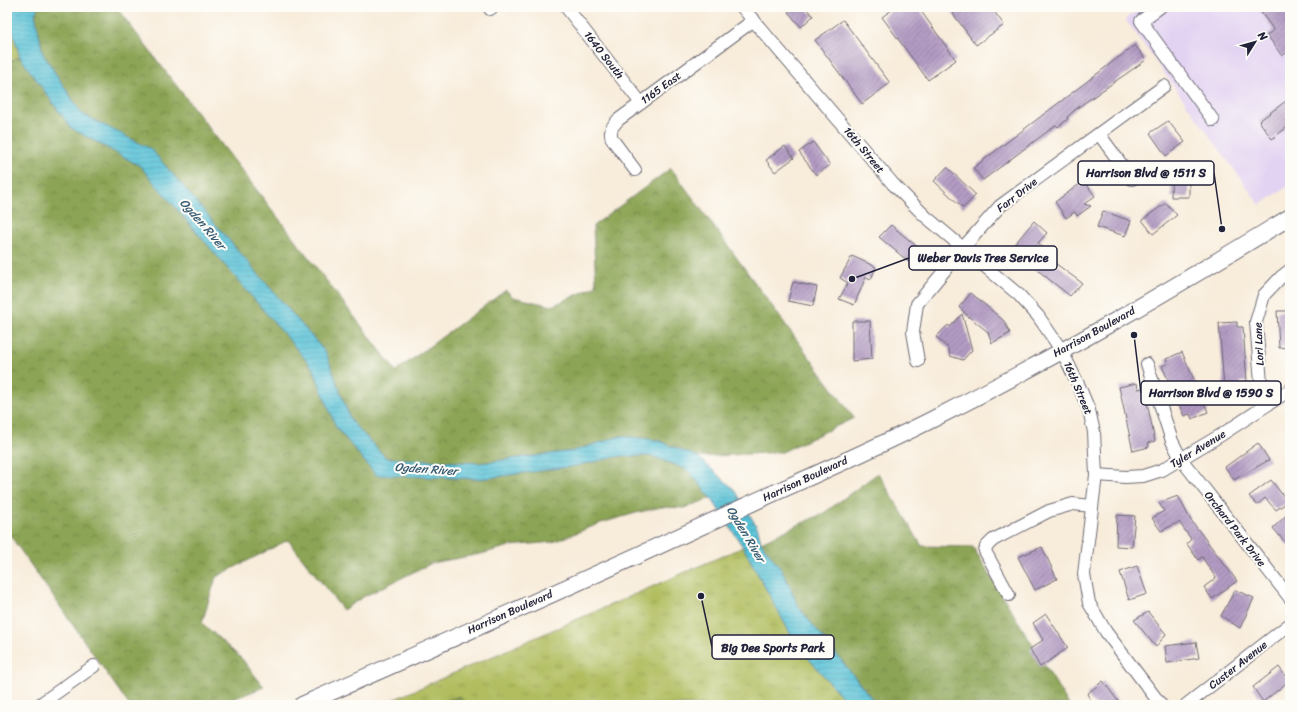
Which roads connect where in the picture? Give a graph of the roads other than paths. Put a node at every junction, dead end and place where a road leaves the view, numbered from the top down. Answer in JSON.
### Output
{"nodes":[{"id":1,"x":566,"y":7,"type":"edge"},
{"id":2,"x":742,"y":7,"type":"edge"},
{"id":3,"x":1160,"y":7,"type":"edge"},
{"id":4,"x":754,"y":20,"type":"junction"},
{"id":5,"x":1164,"y":86,"type":"dead end"},
{"id":6,"x":641,"y":103,"type":"junction"},
{"id":7,"x":1213,"y":120,"type":"dead end"},
{"id":8,"x":1099,"y":134,"type":"junction"},
{"id":9,"x":635,"y":170,"type":"dead end"},
{"id":10,"x":1132,"y":179,"type":"dead end"},
{"id":11,"x":1290,"y":217,"type":"edge"},
{"id":12,"x":963,"y":248,"type":"junction"},
{"id":13,"x":1290,"y":270,"type":"edge"},
{"id":14,"x":1062,"y":351,"type":"junction"},
{"id":15,"x":918,"y":361,"type":"dead end"},
{"id":16,"x":1146,"y":364,"type":"dead end"},
{"id":17,"x":1290,"y":390,"type":"edge"},
{"id":18,"x":1263,"y":407,"type":"junction"},
{"id":19,"x":1181,"y":459,"type":"junction"},
{"id":20,"x":1096,"y":475,"type":"junction"},
{"id":21,"x":1092,"y":506,"type":"junction"},
{"id":22,"x":1009,"y":595,"type":"dead end"},
{"id":23,"x":1290,"y":598,"type":"edge"},
{"id":24,"x":1290,"y":624,"type":"edge"},
{"id":25,"x":94,"y":666,"type":"dead end"},
{"id":26,"x":39,"y":705,"type":"edge"},
{"id":27,"x":302,"y":705,"type":"edge"},
{"id":28,"x":1161,"y":705,"type":"edge"},
{"id":29,"x":1186,"y":705,"type":"edge"}],
"edges":[{"from":1,"to":6,"type":"street","name":"1640 South"},
{"from":2,"to":4,"type":"street","name":"16th Street"},
{"from":3,"to":7,"type":"street"},
{"from":4,"to":6,"type":"street","name":"1165 East"},
{"from":4,"to":12,"type":"street","name":"16th Street"},
{"from":5,"to":8,"type":"street","name":"Farr Drive"},
{"from":6,"to":9,"type":"street","name":"1165 East"},
{"from":8,"to":10,"type":"street"},
{"from":8,"to":12,"type":"street","name":"Farr Drive"},
{"from":11,"to":14,"type":"main road","name":"Harrison Boulevard"},
{"from":12,"to":14,"type":"street","name":"16th Street"},
{"from":12,"to":15,"type":"street","name":"Farr Drive"},
{"from":13,"to":18,"type":"street","name":"Lori Lane"},
{"from":14,"to":20,"type":"street","name":"16th Street"},
{"from":14,"to":27,"type":"main road","name":"Harrison Boulevard"},
{"from":16,"to":19,"type":"street","name":"Orchard Park Drive"},
{"from":17,"to":18,"type":"street","name":"Tyler Avenue"},
{"from":18,"to":19,"type":"street","name":"Tyler Avenue"},
{"from":19,"to":20,"type":"street","name":"Tyler Avenue"},
{"from":19,"to":23,"type":"street","name":"Orchard Park Drive"},
{"from":20,"to":21,"type":"street","name":"16th Street"},
{"from":21,"to":22,"type":"street"},
{"from":21,"to":28,"type":"street","name":"16th Street"},
{"from":24,"to":29,"type":"street","name":"Custer Avenue"},
{"from":25,"to":26,"type":"street"}]}
